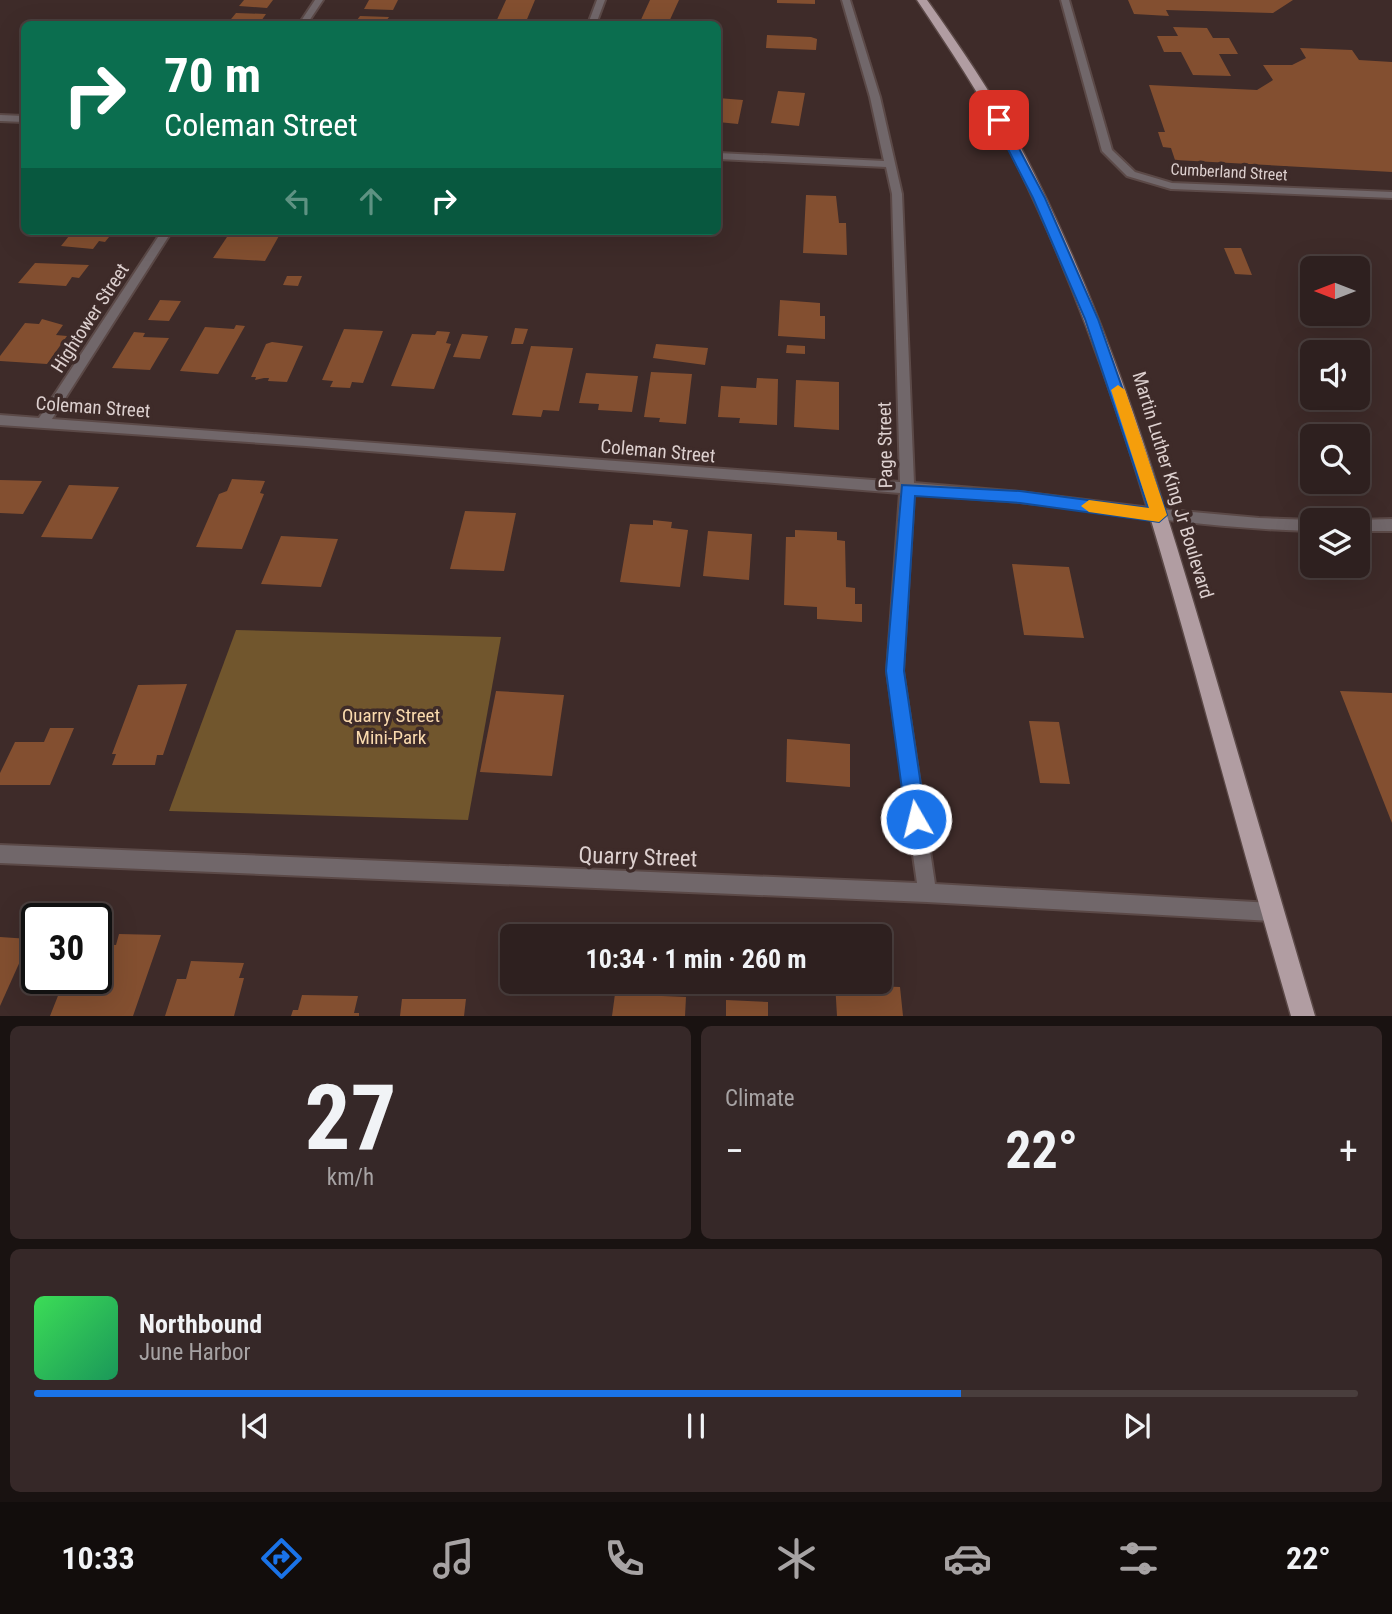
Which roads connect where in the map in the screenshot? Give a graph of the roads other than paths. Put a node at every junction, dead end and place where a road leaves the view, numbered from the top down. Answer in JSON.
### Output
{"nodes":[{"id":1,"x":319,"y":0,"type":"edge"},
{"id":2,"x":601,"y":0,"type":"edge"},
{"id":3,"x":846,"y":0,"type":"edge"},
{"id":4,"x":922,"y":0,"type":"edge"},
{"id":5,"x":1065,"y":0,"type":"edge"},
{"id":6,"x":305,"y":21,"type":"edge"},
{"id":7,"x":593,"y":21,"type":"edge"},
{"id":8,"x":0,"y":118,"type":"edge"},
{"id":9,"x":21,"y":119,"type":"edge"},
{"id":10,"x":721,"y":156,"type":"edge"},
{"id":11,"x":890,"y":164,"type":"junction"},
{"id":12,"x":1392,"y":195,"type":"edge"},
{"id":13,"x":164,"y":235,"type":"edge"},
{"id":14,"x":0,"y":420,"type":"edge"},
{"id":15,"x":43,"y":423,"type":"junction"},
{"id":16,"x":908,"y":489,"type":"junction"},
{"id":17,"x":1159,"y":515,"type":"junction"},
{"id":18,"x":1300,"y":525,"type":"edge"},
{"id":19,"x":1370,"y":525,"type":"edge"},
{"id":20,"x":1392,"y":525,"type":"edge"},
{"id":21,"x":0,"y":854,"type":"edge"},
{"id":22,"x":927,"y":893,"type":"junction"},
{"id":23,"x":1273,"y":912,"type":"junction"},
{"id":24,"x":1303,"y":1016,"type":"edge"}],
"edges":[{"from":1,"to":6,"type":"street"},
{"from":2,"to":7,"type":"street"},
{"from":3,"to":11,"type":"street","name":"Page Street"},
{"from":4,"to":17,"type":"main road","name":"Martin Luther King Jr Boulevard"},
{"from":5,"to":12,"type":"street","name":"Cumberland Street"},
{"from":8,"to":9,"type":"street"},
{"from":10,"to":11,"type":"street"},
{"from":11,"to":16,"type":"street","name":"Page Street"},
{"from":13,"to":15,"type":"street","name":"Hightower Street"},
{"from":14,"to":15,"type":"street","name":"Coleman Street"},
{"from":15,"to":16,"type":"street","name":"Coleman Street"},
{"from":16,"to":17,"type":"street","name":"Coleman Street"},
{"from":16,"to":22,"type":"street","name":"Page Street"},
{"from":17,"to":18,"type":"street","name":"Coleman Street"},
{"from":17,"to":23,"type":"main road","name":"Martin Luther King Jr Boulevard"},
{"from":19,"to":20,"type":"street"},
{"from":21,"to":22,"type":"street","name":"Quarry Street"},
{"from":22,"to":23,"type":"street","name":"Quarry Street"},
{"from":23,"to":24,"type":"main road","name":"Martin Luther King Jr Boulevard"}]}
